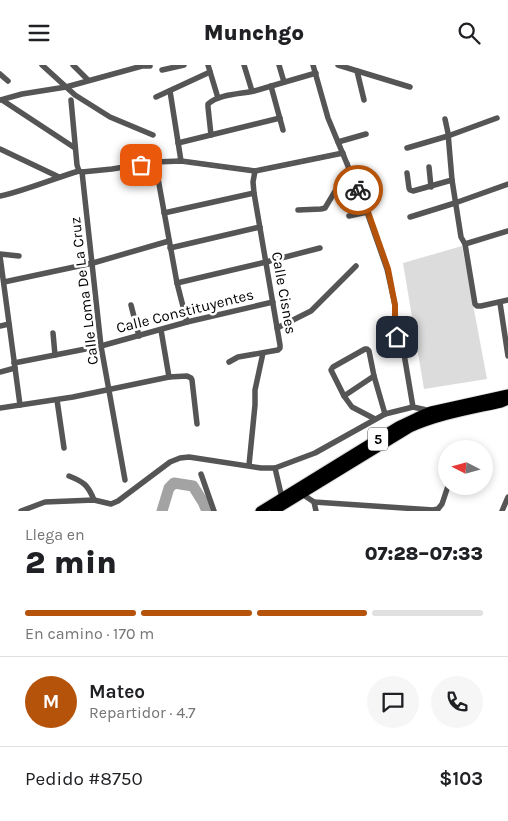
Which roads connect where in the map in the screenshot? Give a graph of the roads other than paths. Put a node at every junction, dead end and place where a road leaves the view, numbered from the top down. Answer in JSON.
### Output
{"nodes":[{"id":1,"x":42,"y":65,"type":"edge"},
{"id":2,"x":73,"y":65,"type":"edge"},
{"id":3,"x":184,"y":65,"type":"edge"},
{"id":4,"x":208,"y":65,"type":"edge"},
{"id":5,"x":244,"y":65,"type":"edge"},
{"id":6,"x":279,"y":65,"type":"edge"},
{"id":7,"x":313,"y":65,"type":"edge"},
{"id":8,"x":338,"y":65,"type":"edge"},
{"id":9,"x":150,"y":66,"type":"edge"},
{"id":10,"x":162,"y":70,"type":"dead end"},
{"id":11,"x":357,"y":71,"type":"junction"},
{"id":12,"x":210,"y":72,"type":"junction"},
{"id":13,"x":316,"y":73,"type":"junction"},
{"id":14,"x":0,"y":74,"type":"edge"},
{"id":15,"x":88,"y":80,"type":"junction"},
{"id":16,"x":8,"y":81,"type":"dead end"},
{"id":17,"x":284,"y":82,"type":"junction"},
{"id":18,"x":271,"y":86,"type":"junction"},
{"id":19,"x":66,"y":87,"type":"junction"},
{"id":20,"x":410,"y":87,"type":"dead end"},
{"id":21,"x":170,"y":91,"type":"junction"},
{"id":22,"x":252,"y":91,"type":"junction"},
{"id":23,"x":156,"y":97,"type":"dead end"},
{"id":24,"x":218,"y":98,"type":"junction"},
{"id":25,"x":1,"y":100,"type":"edge"},
{"id":26,"x":71,"y":100,"type":"dead end"},
{"id":27,"x":364,"y":100,"type":"dead end"},
{"id":28,"x":280,"y":118,"type":"junction"},
{"id":29,"x":497,"y":118,"type":"dead end"},
{"id":30,"x":444,"y":119,"type":"dead end"},
{"id":31,"x":283,"y":130,"type":"dead end"},
{"id":32,"x":366,"y":134,"type":"dead end"},
{"id":33,"x":153,"y":135,"type":"dead end"},
{"id":34,"x":211,"y":135,"type":"junction"},
{"id":35,"x":448,"y":136,"type":"junction"},
{"id":36,"x":338,"y":142,"type":"junction"},
{"id":37,"x":178,"y":143,"type":"junction"},
{"id":38,"x":75,"y":148,"type":"junction"},
{"id":39,"x":407,"y":148,"type":"dead end"},
{"id":40,"x":0,"y":149,"type":"edge"},
{"id":41,"x":343,"y":153,"type":"junction"},
{"id":42,"x":181,"y":161,"type":"junction"},
{"id":43,"x":155,"y":162,"type":"junction"},
{"id":44,"x":429,"y":167,"type":"dead end"},
{"id":45,"x":349,"y":168,"type":"junction"},
{"id":46,"x":80,"y":171,"type":"junction"},
{"id":47,"x":255,"y":171,"type":"junction"},
{"id":48,"x":406,"y":173,"type":"dead end"},
{"id":49,"x":58,"y":177,"type":"junction"},
{"id":50,"x":452,"y":180,"type":"junction"},
{"id":51,"x":508,"y":184,"type":"edge"},
{"id":52,"x":431,"y":187,"type":"junction"},
{"id":53,"x":254,"y":193,"type":"junction"},
{"id":54,"x":0,"y":196,"type":"edge"},
{"id":55,"x":456,"y":203,"type":"junction"},
{"id":56,"x":298,"y":210,"type":"dead end"},
{"id":57,"x":368,"y":212,"type":"junction"},
{"id":58,"x":164,"y":213,"type":"junction"},
{"id":59,"x":350,"y":216,"type":"dead end"},
{"id":60,"x":410,"y":217,"type":"dead end"},
{"id":61,"x":260,"y":227,"type":"junction"},
{"id":62,"x":508,"y":234,"type":"edge"},
{"id":63,"x":169,"y":241,"type":"junction"},
{"id":64,"x":465,"y":244,"type":"junction"},
{"id":65,"x":170,"y":248,"type":"junction"},
{"id":66,"x":320,"y":248,"type":"dead end"},
{"id":67,"x":0,"y":255,"type":"edge"},
{"id":68,"x":19,"y":256,"type":"dead end"},
{"id":69,"x":266,"y":262,"type":"junction"},
{"id":70,"x":93,"y":263,"type":"junction"},
{"id":71,"x":356,"y":266,"type":"dead end"},
{"id":72,"x":4,"y":282,"type":"junction"},
{"id":73,"x":177,"y":283,"type":"junction"},
{"id":74,"x":508,"y":300,"type":"edge"},
{"id":75,"x":273,"y":301,"type":"junction"},
{"id":76,"x":500,"y":303,"type":"junction"},
{"id":77,"x":131,"y":305,"type":"dead end"},
{"id":78,"x":188,"y":322,"type":"junction"},
{"id":79,"x":9,"y":324,"type":"junction"},
{"id":80,"x":0,"y":326,"type":"edge"},
{"id":81,"x":277,"y":328,"type":"junction"},
{"id":82,"x":506,"y":329,"type":"edge"},
{"id":83,"x":161,"y":330,"type":"junction"},
{"id":84,"x":53,"y":333,"type":"dead end"},
{"id":85,"x":139,"y":336,"type":"junction"},
{"id":86,"x":101,"y":346,"type":"junction"},
{"id":87,"x":263,"y":353,"type":"junction"},
{"id":88,"x":55,"y":355,"type":"junction"},
{"id":89,"x":508,"y":357,"type":"edge"},
{"id":90,"x":229,"y":362,"type":"dead end"},
{"id":91,"x":15,"y":366,"type":"junction"},
{"id":92,"x":0,"y":372,"type":"edge"},
{"id":93,"x":374,"y":376,"type":"junction"},
{"id":94,"x":169,"y":377,"type":"junction"},
{"id":95,"x":109,"y":390,"type":"junction"},
{"id":96,"x":508,"y":394,"type":"edge"},
{"id":97,"x":344,"y":396,"type":"junction"},
{"id":98,"x":57,"y":400,"type":"junction"},
{"id":99,"x":508,"y":400,"type":"edge"},
{"id":100,"x":20,"y":405,"type":"junction"},
{"id":101,"x":413,"y":407,"type":"junction"},
{"id":102,"x":0,"y":409,"type":"edge"},
{"id":103,"x":431,"y":411,"type":"junction"},
{"id":104,"x":385,"y":414,"type":"junction"},
{"id":105,"x":375,"y":419,"type":"junction"},
{"id":106,"x":197,"y":424,"type":"dead end"},
{"id":107,"x":64,"y":448,"type":"dead end"},
{"id":108,"x":249,"y":465,"type":"junction"},
{"id":109,"x":275,"y":468,"type":"junction"},
{"id":110,"x":201,"y":474,"type":"dead end"},
{"id":111,"x":69,"y":476,"type":"dead end"},
{"id":112,"x":126,"y":480,"type":"dead end"},
{"id":113,"x":302,"y":494,"type":"junction"},
{"id":114,"x":445,"y":495,"type":"edge"},
{"id":115,"x":508,"y":497,"type":"edge"},
{"id":116,"x":282,"y":498,"type":"junction"},
{"id":117,"x":94,"y":500,"type":"junction"},
{"id":118,"x":314,"y":502,"type":"junction"},
{"id":119,"x":21,"y":511,"type":"edge"},
{"id":120,"x":214,"y":511,"type":"edge"},
{"id":121,"x":260,"y":511,"type":"edge"},
{"id":122,"x":274,"y":511,"type":"edge"},
{"id":123,"x":316,"y":511,"type":"edge"},
{"id":124,"x":502,"y":511,"type":"edge"}],
"edges":[{"from":1,"to":19,"type":"street"},
{"from":2,"to":15,"type":"street"},
{"from":3,"to":10,"type":"street"},
{"from":4,"to":12,"type":"street"},
{"from":5,"to":22,"type":"street"},
{"from":6,"to":17,"type":"street"},
{"from":7,"to":13,"type":"street"},
{"from":8,"to":11,"type":"street"},
{"from":9,"to":15,"type":"street"},
{"from":11,"to":20,"type":"street"},
{"from":11,"to":27,"type":"street"},
{"from":12,"to":21,"type":"street"},
{"from":12,"to":24,"type":"street"},
{"from":13,"to":17,"type":"street"},
{"from":13,"to":36,"type":"street"},
{"from":14,"to":16,"type":"street"},
{"from":15,"to":19,"type":"street"},
{"from":17,"to":18,"type":"street"},
{"from":18,"to":22,"type":"street"},
{"from":18,"to":28,"type":"street"},
{"from":19,"to":25,"type":"street"},
{"from":19,"to":33,"type":"street"},
{"from":21,"to":23,"type":"street"},
{"from":21,"to":37,"type":"street"},
{"from":22,"to":24,"type":"street"},
{"from":24,"to":34,"type":"street"},
{"from":25,"to":38,"type":"street"},
{"from":26,"to":38,"type":"street","name":"Calle Loma De La Cruz"},
{"from":28,"to":31,"type":"street"},
{"from":28,"to":34,"type":"street"},
{"from":29,"to":35,"type":"street"},
{"from":30,"to":35,"type":"street"},
{"from":32,"to":36,"type":"street"},
{"from":34,"to":37,"type":"street"},
{"from":35,"to":39,"type":"street"},
{"from":35,"to":50,"type":"street"},
{"from":36,"to":41,"type":"street"},
{"from":37,"to":42,"type":"street"},
{"from":38,"to":46,"type":"street","name":"Calle Loma De La Cruz"},
{"from":40,"to":49,"type":"street"},
{"from":41,"to":45,"type":"street"},
{"from":41,"to":47,"type":"street"},
{"from":42,"to":43,"type":"street"},
{"from":42,"to":47,"type":"street"},
{"from":43,"to":46,"type":"street"},
{"from":43,"to":58,"type":"street"},
{"from":44,"to":52,"type":"street"},
{"from":45,"to":56,"type":"street"},
{"from":45,"to":57,"type":"street"},
{"from":46,"to":49,"type":"street"},
{"from":46,"to":70,"type":"street","name":"Calle Loma De La Cruz"},
{"from":47,"to":53,"type":"street","name":"Calle Cisnes"},
{"from":48,"to":52,"type":"street"},
{"from":49,"to":54,"type":"street"},
{"from":50,"to":52,"type":"street"},
{"from":50,"to":55,"type":"street"},
{"from":51,"to":55,"type":"street"},
{"from":53,"to":58,"type":"street"},
{"from":53,"to":61,"type":"street","name":"Calle Cisnes"},
{"from":55,"to":60,"type":"street"},
{"from":55,"to":64,"type":"street"},
{"from":57,"to":59,"type":"street"},
{"from":57,"to":101,"type":"street"},
{"from":58,"to":63,"type":"street"},
{"from":61,"to":65,"type":"street"},
{"from":61,"to":69,"type":"street","name":"Calle Cisnes"},
{"from":62,"to":64,"type":"street"},
{"from":63,"to":65,"type":"street"},
{"from":63,"to":70,"type":"street"},
{"from":64,"to":76,"type":"street"},
{"from":65,"to":73,"type":"street"},
{"from":66,"to":69,"type":"street"},
{"from":67,"to":68,"type":"street"},
{"from":67,"to":72,"type":"street"},
{"from":69,"to":73,"type":"street"},
{"from":69,"to":75,"type":"street","name":"Calle Cisnes"},
{"from":70,"to":72,"type":"street"},
{"from":70,"to":86,"type":"street","name":"Calle Loma De La Cruz"},
{"from":71,"to":81,"type":"street"},
{"from":72,"to":79,"type":"street"},
{"from":73,"to":78,"type":"street"},
{"from":74,"to":76,"type":"street"},
{"from":75,"to":78,"type":"street","name":"Calle Constituyentes"},
{"from":75,"to":81,"type":"street","name":"Calle Cisnes"},
{"from":76,"to":82,"type":"street"},
{"from":77,"to":85,"type":"street"},
{"from":78,"to":83,"type":"street","name":"Calle Constituyentes"},
{"from":79,"to":80,"type":"street"},
{"from":79,"to":91,"type":"street"},
{"from":81,"to":87,"type":"street","name":"Calle Cisnes"},
{"from":82,"to":89,"type":"street"},
{"from":83,"to":85,"type":"street","name":"Calle Constituyentes"},
{"from":83,"to":94,"type":"street"},
{"from":84,"to":88,"type":"street"},
{"from":85,"to":86,"type":"street","name":"Calle Constituyentes"},
{"from":86,"to":88,"type":"street","name":"Calle Constituyentes"},
{"from":86,"to":95,"type":"street","name":"Calle Loma De La Cruz"},
{"from":87,"to":90,"type":"street"},
{"from":87,"to":108,"type":"street"},
{"from":88,"to":91,"type":"street","name":"Calle Constituyentes"},
{"from":91,"to":92,"type":"street","name":"Calle Constituyentes"},
{"from":91,"to":100,"type":"street"},
{"from":93,"to":97,"type":"street"},
{"from":93,"to":97,"type":"street"},
{"from":93,"to":104,"type":"street"},
{"from":94,"to":95,"type":"street"},
{"from":94,"to":106,"type":"street"},
{"from":95,"to":98,"type":"street"},
{"from":95,"to":112,"type":"street","name":"Calle Loma De La Cruz"},
{"from":96,"to":103,"type":"main road","number":"5"},
{"from":97,"to":105,"type":"street"},
{"from":98,"to":100,"type":"street"},
{"from":98,"to":107,"type":"street"},
{"from":99,"to":113,"type":"main road","number":"5"},
{"from":100,"to":102,"type":"street"},
{"from":101,"to":103,"type":"street"},
{"from":101,"to":104,"type":"street"},
{"from":103,"to":116,"type":"main road","number":"5"},
{"from":104,"to":105,"type":"street"},
{"from":105,"to":109,"type":"street"},
{"from":108,"to":109,"type":"street"},
{"from":108,"to":117,"type":"street"},
{"from":109,"to":116,"type":"street"},
{"from":110,"to":120,"type":"street"},
{"from":111,"to":117,"type":"street"},
{"from":113,"to":118,"type":"street"},
{"from":113,"to":122,"type":"main road","number":"5"},
{"from":114,"to":118,"type":"street"},
{"from":115,"to":124,"type":"street"},
{"from":116,"to":121,"type":"main road","number":"5"},
{"from":117,"to":119,"type":"street"},
{"from":118,"to":123,"type":"street"}]}
